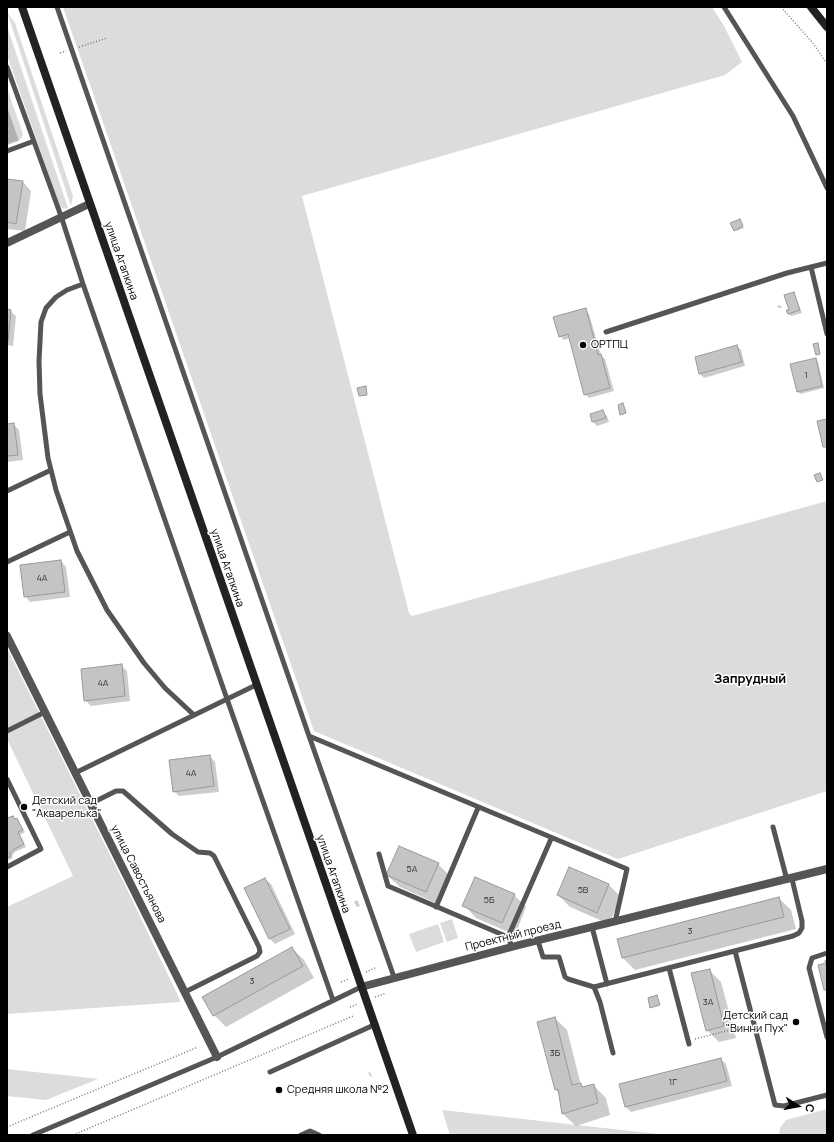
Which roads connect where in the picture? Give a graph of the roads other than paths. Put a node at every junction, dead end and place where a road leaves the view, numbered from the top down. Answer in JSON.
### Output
{"nodes":[{"id":1,"x":22,"y":7,"type":"edge"},
{"id":2,"x":57,"y":7,"type":"edge"},
{"id":3,"x":724,"y":7,"type":"edge"},
{"id":4,"x":811,"y":7,"type":"edge"},
{"id":5,"x":827,"y":27,"type":"edge"},
{"id":6,"x":7,"y":67,"type":"edge"},
{"id":7,"x":34,"y":141,"type":"junction"},
{"id":8,"x":7,"y":151,"type":"edge"},
{"id":9,"x":827,"y":188,"type":"edge"},
{"id":10,"x":89,"y":204,"type":"junction"},
{"id":11,"x":61,"y":216,"type":"junction"},
{"id":12,"x":7,"y":243,"type":"edge"},
{"id":13,"x":827,"y":264,"type":"edge"},
{"id":14,"x":811,"y":267,"type":"junction"},
{"id":15,"x":83,"y":284,"type":"junction"},
{"id":16,"x":606,"y":332,"type":"dead end"},
{"id":17,"x":827,"y":334,"type":"edge"},
{"id":18,"x":51,"y":470,"type":"junction"},
{"id":19,"x":7,"y":491,"type":"edge"},
{"id":20,"x":70,"y":532,"type":"junction"},
{"id":21,"x":7,"y":562,"type":"edge"},
{"id":22,"x":7,"y":636,"type":"edge"},
{"id":23,"x":256,"y":685,"type":"junction"},
{"id":24,"x":226,"y":699,"type":"junction"},
{"id":25,"x":45,"y":712,"type":"junction"},
{"id":26,"x":194,"y":715,"type":"junction"},
{"id":27,"x":7,"y":731,"type":"edge"},
{"id":28,"x":309,"y":736,"type":"junction"},
{"id":29,"x":75,"y":773,"type":"junction"},
{"id":30,"x":7,"y":778,"type":"edge"},
{"id":31,"x":90,"y":804,"type":"junction"},
{"id":32,"x":478,"y":808,"type":"junction"},
{"id":33,"x":773,"y":827,"type":"dead end"},
{"id":34,"x":551,"y":839,"type":"junction"},
{"id":35,"x":379,"y":854,"type":"dead end"},
{"id":36,"x":7,"y":867,"type":"edge"},
{"id":37,"x":827,"y":869,"type":"edge"},
{"id":38,"x":789,"y":879,"type":"junction"},
{"id":39,"x":436,"y":907,"type":"junction"},
{"id":40,"x":615,"y":922,"type":"junction"},
{"id":41,"x":592,"y":927,"type":"junction"},
{"id":42,"x":508,"y":937,"type":"junction"},
{"id":43,"x":538,"y":940,"type":"junction"},
{"id":44,"x":512,"y":947,"type":"junction"},
{"id":45,"x":735,"y":951,"type":"junction"},
{"id":46,"x":827,"y":953,"type":"edge"},
{"id":47,"x":669,"y":968,"type":"junction"},
{"id":48,"x":394,"y":977,"type":"junction"},
{"id":49,"x":607,"y":984,"type":"junction"},
{"id":50,"x":361,"y":987,"type":"junction"},
{"id":51,"x":594,"y":987,"type":"junction"},
{"id":52,"x":185,"y":992,"type":"junction"},
{"id":53,"x":333,"y":1000,"type":"junction"},
{"id":54,"x":374,"y":1025,"type":"junction"},
{"id":55,"x":827,"y":1037,"type":"edge"},
{"id":56,"x":688,"y":1043,"type":"road end"},
{"id":57,"x":613,"y":1053,"type":"dead end"},
{"id":58,"x":216,"y":1057,"type":"junction"},
{"id":59,"x":270,"y":1072,"type":"dead end"},
{"id":60,"x":827,"y":1095,"type":"edge"},
{"id":61,"x":33,"y":1135,"type":"edge"},
{"id":62,"x":301,"y":1135,"type":"edge"},
{"id":63,"x":319,"y":1135,"type":"edge"},
{"id":64,"x":413,"y":1135,"type":"edge"}],
"edges":[{"from":1,"to":10,"type":"main road","name":"улица Агапкина"},
{"from":2,"to":28,"type":"lane"},
{"from":3,"to":9,"type":"lane"},
{"from":4,"to":5,"type":"main road"},
{"from":6,"to":7,"type":"lane"},
{"from":7,"to":8,"type":"lane"},
{"from":7,"to":11,"type":"lane"},
{"from":10,"to":11,"type":"street"},
{"from":10,"to":23,"type":"main road","name":"улица Агапкина"},
{"from":11,"to":12,"type":"street"},
{"from":11,"to":15,"type":"lane"},
{"from":13,"to":14,"type":"lane"},
{"from":14,"to":16,"type":"lane"},
{"from":14,"to":17,"type":"lane"},
{"from":15,"to":18,"type":"lane"},
{"from":15,"to":24,"type":"lane"},
{"from":18,"to":19,"type":"lane"},
{"from":18,"to":20,"type":"lane"},
{"from":20,"to":21,"type":"lane"},
{"from":20,"to":26,"type":"lane"},
{"from":22,"to":25,"type":"street","name":"улица Савостьянова"},
{"from":23,"to":24,"type":"lane"},
{"from":23,"to":50,"type":"main road","name":"улица Агапкина"},
{"from":24,"to":26,"type":"lane"},
{"from":24,"to":53,"type":"lane"},
{"from":25,"to":27,"type":"lane"},
{"from":25,"to":29,"type":"street","name":"улица Савостьянова"},
{"from":26,"to":29,"type":"lane"},
{"from":28,"to":32,"type":"lane"},
{"from":28,"to":48,"type":"lane"},
{"from":29,"to":31,"type":"street","name":"улица Савостьянова"},
{"from":30,"to":36,"type":"lane"},
{"from":31,"to":52,"type":"street","name":"улица Савостьянова"},
{"from":31,"to":52,"type":"lane"},
{"from":32,"to":34,"type":"lane"},
{"from":32,"to":39,"type":"lane"},
{"from":33,"to":38,"type":"lane"},
{"from":34,"to":40,"type":"lane"},
{"from":34,"to":42,"type":"lane"},
{"from":35,"to":39,"type":"lane"},
{"from":37,"to":38,"type":"street","name":"Проектный проезд"},
{"from":38,"to":40,"type":"street","name":"Проектный проезд"},
{"from":38,"to":45,"type":"lane"},
{"from":39,"to":42,"type":"lane"},
{"from":40,"to":41,"type":"street","name":"Проектный проезд"},
{"from":41,"to":43,"type":"street","name":"Проектный проезд"},
{"from":41,"to":49,"type":"lane"},
{"from":42,"to":44,"type":"lane"},
{"from":43,"to":44,"type":"street","name":"Проектный проезд"},
{"from":43,"to":51,"type":"lane"},
{"from":44,"to":48,"type":"street","name":"Проектный проезд"},
{"from":45,"to":47,"type":"lane"},
{"from":45,"to":60,"type":"lane"},
{"from":46,"to":55,"type":"lane"},
{"from":47,"to":49,"type":"lane"},
{"from":47,"to":56,"type":"lane"},
{"from":48,"to":50,"type":"street","name":"Проектный проезд"},
{"from":49,"to":51,"type":"lane"},
{"from":50,"to":53,"type":"lane","name":"Проектный проезд"},
{"from":50,"to":54,"type":"main road","name":"улица Агапкина"},
{"from":51,"to":57,"type":"lane"},
{"from":52,"to":58,"type":"street","name":"улица Савостьянова"},
{"from":53,"to":58,"type":"lane","name":"Проектный проезд"},
{"from":54,"to":59,"type":"lane"},
{"from":54,"to":64,"type":"main road","name":"улица Агапкина"},
{"from":58,"to":61,"type":"lane","name":"Проектный проезд"},
{"from":62,"to":63,"type":"lane"}]}
